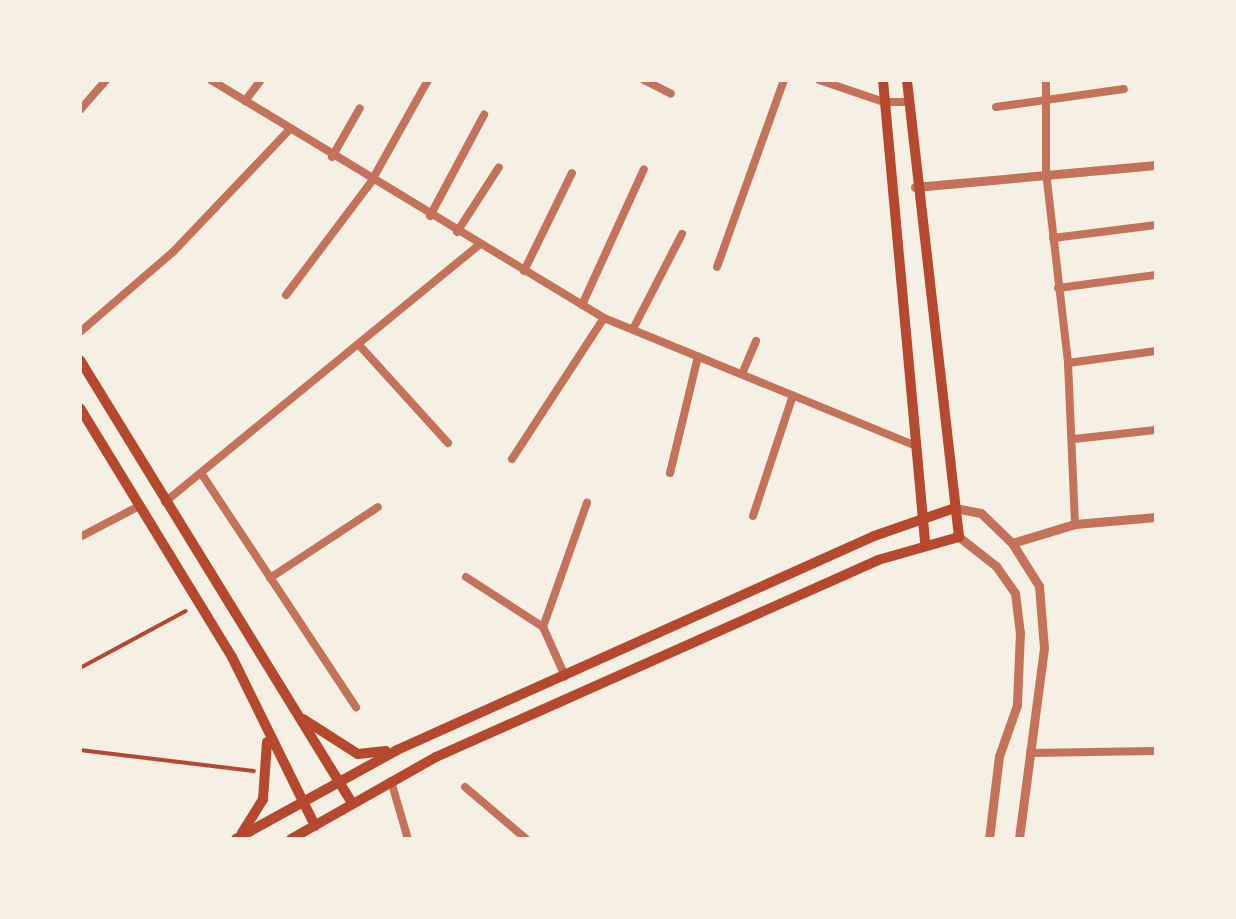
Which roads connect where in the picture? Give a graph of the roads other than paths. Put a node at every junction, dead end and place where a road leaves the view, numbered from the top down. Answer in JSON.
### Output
{"nodes":[{"id":1,"x":106,"y":80,"type":"edge"},
{"id":2,"x":211,"y":80,"type":"edge"},
{"id":3,"x":261,"y":80,"type":"edge"},
{"id":4,"x":428,"y":80,"type":"edge"},
{"id":5,"x":644,"y":80,"type":"edge"},
{"id":6,"x":784,"y":80,"type":"edge"},
{"id":7,"x":819,"y":80,"type":"edge"},
{"id":8,"x":883,"y":80,"type":"edge"},
{"id":9,"x":907,"y":80,"type":"edge"},
{"id":10,"x":1046,"y":80,"type":"edge"},
{"id":11,"x":1124,"y":89,"type":"dead end"},
{"id":12,"x":671,"y":94,"type":"dead end"},
{"id":13,"x":1044,"y":98,"type":"junction"},
{"id":14,"x":244,"y":101,"type":"junction"},
{"id":15,"x":884,"y":102,"type":"junction"},
{"id":16,"x":908,"y":102,"type":"junction"},
{"id":17,"x":996,"y":107,"type":"dead end"},
{"id":18,"x":360,"y":108,"type":"dead end"},
{"id":19,"x":80,"y":110,"type":"edge"},
{"id":20,"x":484,"y":115,"type":"dead end"},
{"id":21,"x":290,"y":130,"type":"junction"},
{"id":22,"x":332,"y":157,"type":"junction"},
{"id":23,"x":1156,"y":165,"type":"edge"},
{"id":24,"x":499,"y":168,"type":"dead end"},
{"id":25,"x":644,"y":170,"type":"dead end"},
{"id":26,"x":572,"y":172,"type":"dead end"},
{"id":27,"x":1046,"y":172,"type":"junction"},
{"id":28,"x":371,"y":182,"type":"junction"},
{"id":29,"x":915,"y":187,"type":"junction"},
{"id":30,"x":430,"y":216,"type":"junction"},
{"id":31,"x":1156,"y":225,"type":"edge"},
{"id":32,"x":458,"y":232,"type":"junction"},
{"id":33,"x":682,"y":234,"type":"dead end"},
{"id":34,"x":1053,"y":238,"type":"junction"},
{"id":35,"x":479,"y":245,"type":"junction"},
{"id":36,"x":718,"y":267,"type":"dead end"},
{"id":37,"x":524,"y":271,"type":"junction"},
{"id":38,"x":1156,"y":275,"type":"edge"},
{"id":39,"x":1058,"y":288,"type":"junction"},
{"id":40,"x":286,"y":295,"type":"dead end"},
{"id":41,"x":582,"y":304,"type":"junction"},
{"id":42,"x":604,"y":318,"type":"junction"},
{"id":43,"x":633,"y":329,"type":"junction"},
{"id":44,"x":80,"y":332,"type":"edge"},
{"id":45,"x":756,"y":341,"type":"dead end"},
{"id":46,"x":360,"y":346,"type":"junction"},
{"id":47,"x":1156,"y":352,"type":"edge"},
{"id":48,"x":698,"y":356,"type":"junction"},
{"id":49,"x":80,"y":360,"type":"edge"},
{"id":50,"x":1068,"y":363,"type":"junction"},
{"id":51,"x":742,"y":374,"type":"junction"},
{"id":52,"x":792,"y":395,"type":"junction"},
{"id":53,"x":80,"y":408,"type":"edge"},
{"id":54,"x":1156,"y":430,"type":"edge"},
{"id":55,"x":1074,"y":439,"type":"junction"},
{"id":56,"x":448,"y":443,"type":"dead end"},
{"id":57,"x":916,"y":446,"type":"junction"},
{"id":58,"x":512,"y":460,"type":"dead end"},
{"id":59,"x":201,"y":473,"type":"junction"},
{"id":60,"x":670,"y":473,"type":"dead end"},
{"id":61,"x":165,"y":502,"type":"junction"},
{"id":62,"x":587,"y":503,"type":"dead end"},
{"id":63,"x":140,"y":506,"type":"junction"},
{"id":64,"x":378,"y":507,"type":"dead end"},
{"id":65,"x":955,"y":508,"type":"junction"},
{"id":66,"x":753,"y":516,"type":"dead end"},
{"id":67,"x":920,"y":517,"type":"junction"},
{"id":68,"x":1156,"y":517,"type":"edge"},
{"id":69,"x":1075,"y":524,"type":"junction"},
{"id":70,"x":959,"y":536,"type":"junction"},
{"id":71,"x":80,"y":537,"type":"edge"},
{"id":72,"x":1012,"y":543,"type":"junction"},
{"id":73,"x":925,"y":545,"type":"junction"},
{"id":74,"x":466,"y":577,"type":"dead end"},
{"id":75,"x":270,"y":578,"type":"junction"},
{"id":76,"x":543,"y":627,"type":"junction"},
{"id":77,"x":565,"y":676,"type":"junction"},
{"id":78,"x":356,"y":708,"type":"dead end"},
{"id":79,"x":297,"y":714,"type":"junction"},
{"id":80,"x":266,"y":736,"type":"junction"},
{"id":81,"x":397,"y":750,"type":"junction"},
{"id":82,"x":1156,"y":751,"type":"edge"},
{"id":83,"x":1030,"y":753,"type":"junction"},
{"id":84,"x":335,"y":779,"type":"junction"},
{"id":85,"x":391,"y":780,"type":"junction"},
{"id":86,"x":465,"y":787,"type":"dead end"},
{"id":87,"x":300,"y":800,"type":"junction"},
{"id":88,"x":352,"y":803,"type":"junction"},
{"id":89,"x":315,"y":826,"type":"junction"},
{"id":90,"x":238,"y":838,"type":"edge"},
{"id":91,"x":291,"y":839,"type":"edge"},
{"id":92,"x":408,"y":839,"type":"edge"},
{"id":93,"x":526,"y":839,"type":"edge"},
{"id":94,"x":989,"y":839,"type":"edge"},
{"id":95,"x":1019,"y":839,"type":"edge"}],
"edges":[{"from":1,"to":19,"type":"street"},
{"from":2,"to":14,"type":"street"},
{"from":3,"to":14,"type":"street"},
{"from":4,"to":28,"type":"street"},
{"from":5,"to":12,"type":"street"},
{"from":6,"to":36,"type":"street"},
{"from":7,"to":15,"type":"street"},
{"from":8,"to":15,"type":"main road"},
{"from":9,"to":16,"type":"main road"},
{"from":10,"to":13,"type":"street"},
{"from":11,"to":13,"type":"street"},
{"from":13,"to":17,"type":"street"},
{"from":13,"to":27,"type":"street"},
{"from":14,"to":21,"type":"street"},
{"from":15,"to":16,"type":"street"},
{"from":15,"to":57,"type":"main road"},
{"from":16,"to":29,"type":"main road"},
{"from":18,"to":22,"type":"street"},
{"from":20,"to":30,"type":"street"},
{"from":21,"to":22,"type":"street"},
{"from":21,"to":44,"type":"street"},
{"from":22,"to":28,"type":"street"},
{"from":23,"to":27,"type":"street"},
{"from":24,"to":32,"type":"street"},
{"from":25,"to":41,"type":"street"},
{"from":26,"to":37,"type":"street"},
{"from":27,"to":29,"type":"street"},
{"from":27,"to":34,"type":"street"},
{"from":28,"to":30,"type":"street"},
{"from":28,"to":40,"type":"street"},
{"from":29,"to":65,"type":"main road"},
{"from":30,"to":32,"type":"street"},
{"from":31,"to":34,"type":"street"},
{"from":32,"to":35,"type":"street"},
{"from":33,"to":43,"type":"street"},
{"from":34,"to":39,"type":"street"},
{"from":35,"to":37,"type":"street"},
{"from":35,"to":46,"type":"street"},
{"from":37,"to":41,"type":"street"},
{"from":38,"to":39,"type":"street"},
{"from":39,"to":50,"type":"street"},
{"from":41,"to":42,"type":"street"},
{"from":42,"to":43,"type":"street"},
{"from":42,"to":58,"type":"street"},
{"from":43,"to":48,"type":"street"},
{"from":45,"to":51,"type":"street"},
{"from":46,"to":56,"type":"street"},
{"from":46,"to":59,"type":"street"},
{"from":47,"to":50,"type":"street"},
{"from":48,"to":51,"type":"street"},
{"from":48,"to":60,"type":"street"},
{"from":49,"to":61,"type":"main road"},
{"from":50,"to":55,"type":"street"},
{"from":51,"to":52,"type":"street"},
{"from":52,"to":57,"type":"street"},
{"from":52,"to":66,"type":"street"},
{"from":53,"to":63,"type":"main road"},
{"from":54,"to":55,"type":"street"},
{"from":55,"to":69,"type":"street"},
{"from":57,"to":67,"type":"main road"},
{"from":59,"to":61,"type":"street"},
{"from":59,"to":75,"type":"street"},
{"from":61,"to":79,"type":"main road"},
{"from":62,"to":76,"type":"street"},
{"from":63,"to":71,"type":"street"},
{"from":63,"to":80,"type":"main road"},
{"from":64,"to":75,"type":"street"},
{"from":65,"to":67,"type":"main road"},
{"from":65,"to":70,"type":"main road"},
{"from":65,"to":72,"type":"street"},
{"from":67,"to":73,"type":"main road"},
{"from":67,"to":77,"type":"main road"},
{"from":68,"to":69,"type":"street"},
{"from":69,"to":72,"type":"street"},
{"from":70,"to":73,"type":"main road"},
{"from":70,"to":94,"type":"street"},
{"from":72,"to":83,"type":"street"},
{"from":73,"to":85,"type":"main road"},
{"from":74,"to":76,"type":"street"},
{"from":75,"to":78,"type":"street"},
{"from":76,"to":77,"type":"street"},
{"from":77,"to":81,"type":"main road"},
{"from":79,"to":81,"type":"main road"},
{"from":79,"to":84,"type":"main road"},
{"from":80,"to":87,"type":"main road"},
{"from":80,"to":90,"type":"main road"},
{"from":81,"to":84,"type":"main road"},
{"from":82,"to":83,"type":"street"},
{"from":83,"to":95,"type":"street"},
{"from":84,"to":87,"type":"main road"},
{"from":84,"to":88,"type":"main road"},
{"from":85,"to":88,"type":"main road"},
{"from":85,"to":92,"type":"street"},
{"from":86,"to":93,"type":"street"},
{"from":87,"to":89,"type":"main road"},
{"from":87,"to":90,"type":"main road"},
{"from":88,"to":89,"type":"main road"},
{"from":89,"to":91,"type":"main road"}]}
